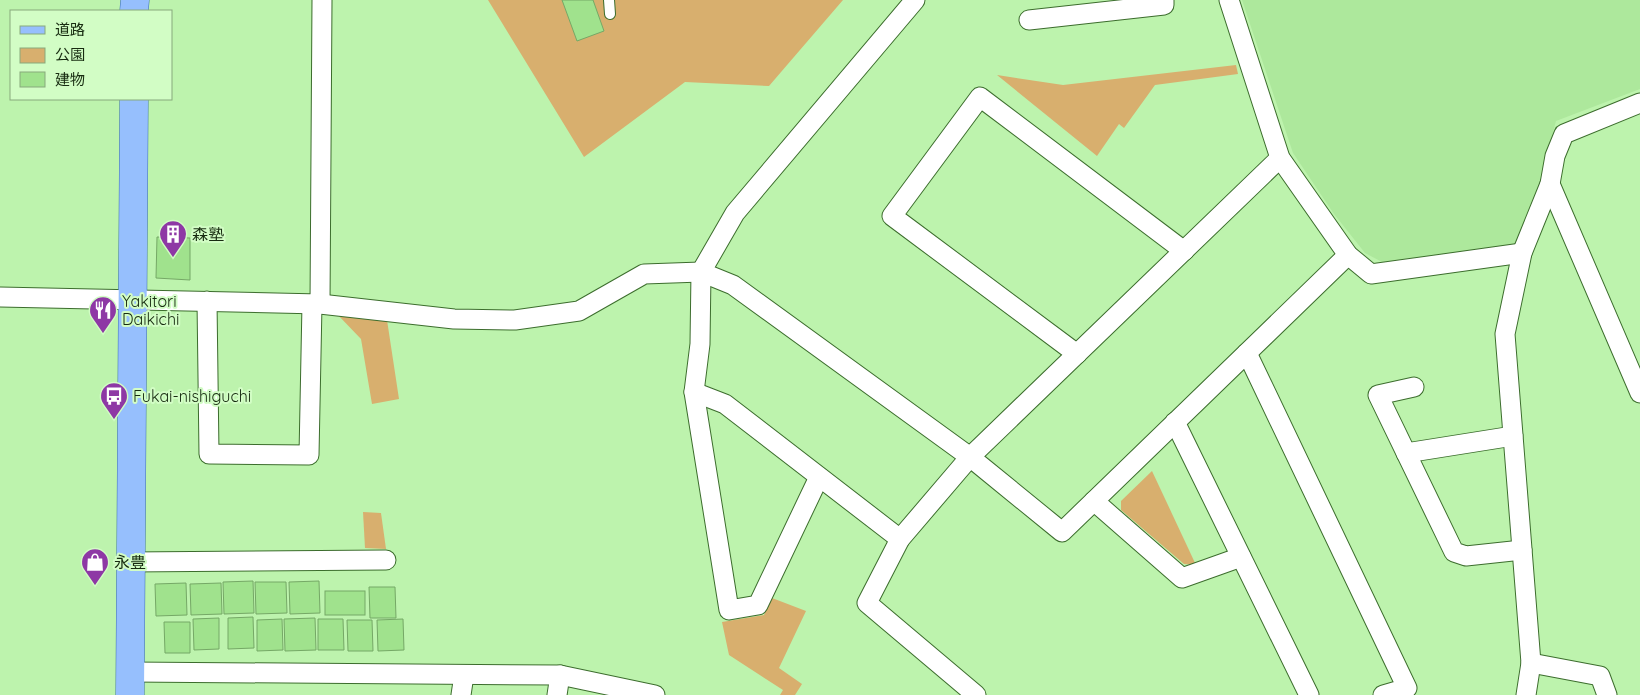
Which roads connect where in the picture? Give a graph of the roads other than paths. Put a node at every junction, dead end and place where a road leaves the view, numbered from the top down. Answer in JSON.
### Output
{"nodes":[{"id":1,"x":322,"y":0,"type":"edge"},
{"id":2,"x":609,"y":0,"type":"edge"},
{"id":3,"x":915,"y":0,"type":"edge"},
{"id":4,"x":1164,"y":0,"type":"edge"},
{"id":5,"x":1229,"y":0,"type":"edge"},
{"id":6,"x":610,"y":14,"type":"dead end"},
{"id":7,"x":1029,"y":20,"type":"dead end"},
{"id":8,"x":134,"y":100,"type":"edge"},
{"id":9,"x":1640,"y":103,"type":"edge"},
{"id":10,"x":1280,"y":158,"type":"junction"},
{"id":11,"x":1550,"y":184,"type":"junction"},
{"id":12,"x":1184,"y":251,"type":"junction"},
{"id":13,"x":1522,"y":253,"type":"junction"},
{"id":14,"x":1348,"y":255,"type":"junction"},
{"id":15,"x":701,"y":272,"type":"junction"},
{"id":16,"x":0,"y":296,"type":"edge"},
{"id":17,"x":133,"y":300,"type":"junction"},
{"id":18,"x":207,"y":301,"type":"junction"},
{"id":19,"x":316,"y":304,"type":"junction"},
{"id":20,"x":1247,"y":353,"type":"junction"},
{"id":21,"x":1077,"y":354,"type":"junction"},
{"id":22,"x":1414,"y":387,"type":"dead end"},
{"id":23,"x":694,"y":392,"type":"junction"},
{"id":24,"x":1640,"y":392,"type":"edge"},
{"id":25,"x":1175,"y":422,"type":"junction"},
{"id":26,"x":1513,"y":436,"type":"junction"},
{"id":27,"x":1406,"y":453,"type":"junction"},
{"id":28,"x":970,"y":457,"type":"junction"},
{"id":29,"x":818,"y":477,"type":"junction"},
{"id":30,"x":1094,"y":501,"type":"junction"},
{"id":31,"x":900,"y":540,"type":"junction"},
{"id":32,"x":1522,"y":550,"type":"junction"},
{"id":33,"x":1241,"y":557,"type":"junction"},
{"id":34,"x":386,"y":560,"type":"dead end"},
{"id":35,"x":129,"y":562,"type":"junction"},
{"id":36,"x":1530,"y":663,"type":"junction"},
{"id":37,"x":464,"y":674,"type":"junction"},
{"id":38,"x":560,"y":675,"type":"junction"},
{"id":39,"x":130,"y":684,"type":"edge"},
{"id":40,"x":461,"y":695,"type":"edge"},
{"id":41,"x":557,"y":695,"type":"edge"},
{"id":42,"x":655,"y":695,"type":"edge"},
{"id":43,"x":976,"y":695,"type":"edge"},
{"id":44,"x":1309,"y":695,"type":"edge"},
{"id":45,"x":1383,"y":695,"type":"edge"},
{"id":46,"x":1526,"y":695,"type":"edge"},
{"id":47,"x":1607,"y":695,"type":"edge"}],
"edges":[{"from":1,"to":19,"type":"street"},
{"from":2,"to":6,"type":"lane"},
{"from":3,"to":15,"type":"street"},
{"from":4,"to":7,"type":"street"},
{"from":5,"to":10,"type":"street"},
{"from":8,"to":17,"type":"main road"},
{"from":9,"to":11,"type":"street"},
{"from":10,"to":12,"type":"street"},
{"from":10,"to":14,"type":"street"},
{"from":11,"to":13,"type":"street"},
{"from":11,"to":24,"type":"street"},
{"from":12,"to":21,"type":"street"},
{"from":12,"to":21,"type":"street"},
{"from":13,"to":14,"type":"street"},
{"from":13,"to":26,"type":"street"},
{"from":14,"to":20,"type":"street"},
{"from":15,"to":19,"type":"street"},
{"from":15,"to":23,"type":"street"},
{"from":15,"to":28,"type":"street"},
{"from":16,"to":17,"type":"street"},
{"from":17,"to":18,"type":"street"},
{"from":17,"to":35,"type":"main road"},
{"from":18,"to":19,"type":"street"},
{"from":18,"to":19,"type":"street"},
{"from":20,"to":25,"type":"street"},
{"from":20,"to":45,"type":"street"},
{"from":21,"to":28,"type":"street"},
{"from":22,"to":27,"type":"street"},
{"from":23,"to":29,"type":"street"},
{"from":23,"to":29,"type":"street"},
{"from":25,"to":30,"type":"street"},
{"from":25,"to":33,"type":"street"},
{"from":26,"to":27,"type":"street"},
{"from":26,"to":32,"type":"street"},
{"from":27,"to":32,"type":"street"},
{"from":28,"to":30,"type":"street"},
{"from":28,"to":31,"type":"street"},
{"from":29,"to":31,"type":"street"},
{"from":30,"to":33,"type":"street"},
{"from":31,"to":43,"type":"street"},
{"from":32,"to":36,"type":"street"},
{"from":33,"to":44,"type":"street"},
{"from":34,"to":35,"type":"street"},
{"from":35,"to":39,"type":"main road"},
{"from":36,"to":46,"type":"street"},
{"from":36,"to":47,"type":"street"},
{"from":37,"to":38,"type":"street"},
{"from":37,"to":39,"type":"street"},
{"from":37,"to":40,"type":"street"},
{"from":38,"to":41,"type":"street"},
{"from":38,"to":42,"type":"street"}]}
